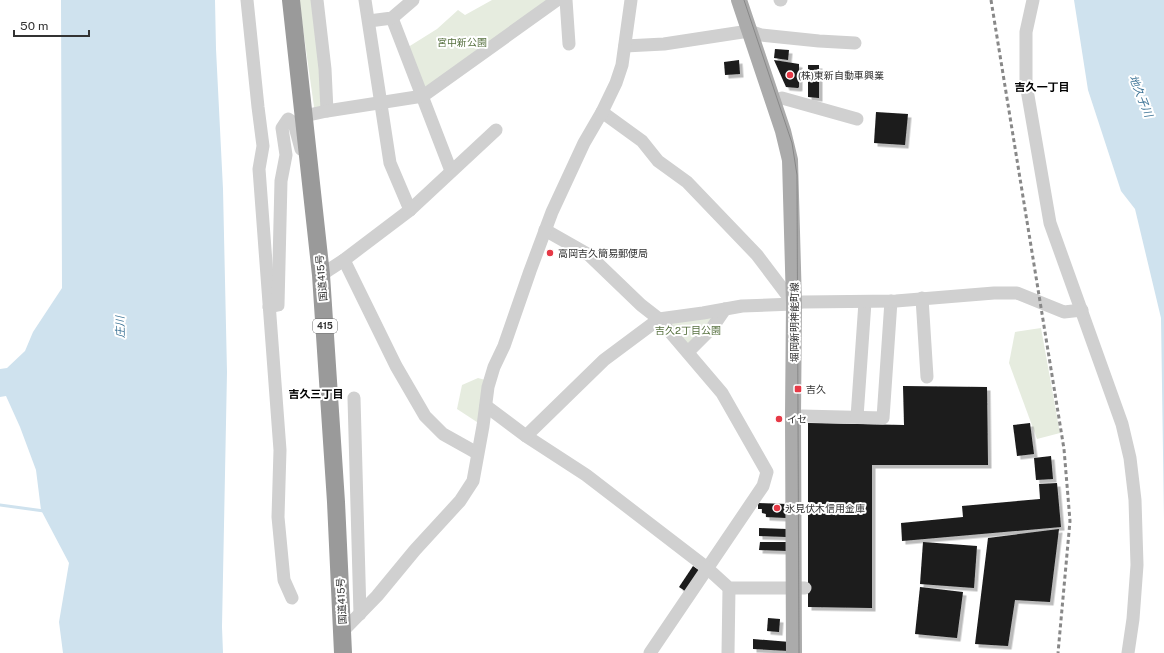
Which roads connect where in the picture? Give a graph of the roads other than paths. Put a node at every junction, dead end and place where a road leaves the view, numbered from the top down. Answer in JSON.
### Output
{"nodes":[{"id":1,"x":247,"y":0,"type":"edge"},
{"id":2,"x":291,"y":0,"type":"edge"},
{"id":3,"x":317,"y":0,"type":"edge"},
{"id":4,"x":365,"y":0,"type":"edge"},
{"id":5,"x":413,"y":0,"type":"edge"},
{"id":6,"x":557,"y":0,"type":"edge"},
{"id":7,"x":566,"y":0,"type":"edge"},
{"id":8,"x":631,"y":0,"type":"edge"},
{"id":9,"x":739,"y":0,"type":"edge"},
{"id":10,"x":750,"y":0,"type":"edge"},
{"id":11,"x":1033,"y":0,"type":"edge"},
{"id":12,"x":392,"y":18,"type":"junction"},
{"id":13,"x":369,"y":21,"type":"junction"},
{"id":14,"x":755,"y":33,"type":"junction"},
{"id":15,"x":855,"y":43,"type":"dead end"},
{"id":16,"x":568,"y":44,"type":"dead end"},
{"id":17,"x":625,"y":46,"type":"junction"},
{"id":18,"x":423,"y":96,"type":"junction"},
{"id":19,"x":782,"y":98,"type":"junction"},
{"id":20,"x":381,"y":103,"type":"junction"},
{"id":21,"x":327,"y":111,"type":"junction"},
{"id":22,"x":602,"y":112,"type":"junction"},
{"id":23,"x":304,"y":116,"type":"junction"},
{"id":24,"x":857,"y":119,"type":"dead end"},
{"id":25,"x":496,"y":130,"type":"dead end"},
{"id":26,"x":310,"y":157,"type":"junction"},
{"id":27,"x":451,"y":171,"type":"junction"},
{"id":28,"x":410,"y":210,"type":"junction"},
{"id":29,"x":546,"y":230,"type":"junction"},
{"id":30,"x":344,"y":260,"type":"junction"},
{"id":31,"x":322,"y":274,"type":"junction"},
{"id":32,"x":922,"y":298,"type":"junction"},
{"id":33,"x":891,"y":301,"type":"junction"},
{"id":34,"x":866,"y":302,"type":"junction"},
{"id":35,"x":799,"y":303,"type":"junction"},
{"id":36,"x":269,"y":307,"type":"junction"},
{"id":37,"x":725,"y":309,"type":"junction"},
{"id":38,"x":1082,"y":310,"type":"junction"},
{"id":39,"x":659,"y":319,"type":"junction"},
{"id":40,"x":688,"y":352,"type":"junction"},
{"id":41,"x":927,"y":377,"type":"dead end"},
{"id":42,"x":354,"y":398,"type":"dead end"},
{"id":43,"x":486,"y":406,"type":"junction"},
{"id":44,"x":802,"y":416,"type":"junction"},
{"id":45,"x":857,"y":417,"type":"junction"},
{"id":46,"x":526,"y":436,"type":"junction"},
{"id":47,"x":477,"y":453,"type":"junction"},
{"id":48,"x":707,"y":568,"type":"junction"},
{"id":49,"x":799,"y":587,"type":"junction"},
{"id":50,"x":729,"y":588,"type":"junction"},
{"id":51,"x":292,"y":598,"type":"dead end"},
{"id":52,"x":360,"y":614,"type":"junction"},
{"id":53,"x":342,"y":632,"type":"junction"},
{"id":54,"x":343,"y":653,"type":"edge"},
{"id":55,"x":650,"y":653,"type":"edge"},
{"id":56,"x":728,"y":653,"type":"edge"},
{"id":57,"x":794,"y":653,"type":"edge"},
{"id":58,"x":804,"y":653,"type":"edge"},
{"id":59,"x":1128,"y":653,"type":"edge"}],
"edges":[{"from":1,"to":36,"type":"street"},
{"from":2,"to":23,"type":"highway","name":"国道415号","number":"415"},
{"from":3,"to":21,"type":"street"},
{"from":4,"to":13,"type":"street"},
{"from":5,"to":12,"type":"street"},
{"from":6,"to":18,"type":"street"},
{"from":7,"to":16,"type":"street"},
{"from":8,"to":17,"type":"street"},
{"from":9,"to":14,"type":"main road","name":"堀岡新明神能町線"},
{"from":10,"to":14,"type":"main road","name":"堀岡新明神能町線"},
{"from":11,"to":38,"type":"street"},
{"from":12,"to":13,"type":"street"},
{"from":12,"to":18,"type":"street"},
{"from":13,"to":20,"type":"street"},
{"from":14,"to":15,"type":"street"},
{"from":14,"to":17,"type":"street"},
{"from":14,"to":19,"type":"main road","name":"堀岡新明神能町線"},
{"from":14,"to":35,"type":"main road","name":"堀岡新明神能町線"},
{"from":17,"to":22,"type":"street"},
{"from":18,"to":20,"type":"street"},
{"from":18,"to":27,"type":"street"},
{"from":19,"to":24,"type":"street"},
{"from":19,"to":35,"type":"main road","name":"堀岡新明神能町線"},
{"from":20,"to":21,"type":"street"},
{"from":20,"to":28,"type":"street"},
{"from":21,"to":23,"type":"street"},
{"from":22,"to":29,"type":"street"},
{"from":22,"to":35,"type":"street"},
{"from":23,"to":26,"type":"highway","name":"国道415号","number":"415"},
{"from":25,"to":27,"type":"street"},
{"from":26,"to":31,"type":"highway","name":"国道415号","number":"415"},
{"from":26,"to":36,"type":"street"},
{"from":27,"to":28,"type":"street"},
{"from":28,"to":30,"type":"street"},
{"from":29,"to":39,"type":"street"},
{"from":29,"to":43,"type":"street"},
{"from":30,"to":31,"type":"street"},
{"from":30,"to":47,"type":"street"},
{"from":31,"to":53,"type":"highway","name":"国道415号","number":"415"},
{"from":32,"to":33,"type":"street"},
{"from":32,"to":38,"type":"street"},
{"from":32,"to":41,"type":"street"},
{"from":33,"to":34,"type":"street"},
{"from":33,"to":45,"type":"street"},
{"from":34,"to":35,"type":"street"},
{"from":34,"to":45,"type":"street"},
{"from":35,"to":37,"type":"street"},
{"from":35,"to":44,"type":"main road","name":"堀岡新明神能町線"},
{"from":35,"to":49,"type":"main road","name":"堀岡新明神能町線"},
{"from":36,"to":51,"type":"street"},
{"from":37,"to":39,"type":"street"},
{"from":37,"to":40,"type":"street"},
{"from":38,"to":59,"type":"street"},
{"from":39,"to":40,"type":"street"},
{"from":39,"to":46,"type":"street"},
{"from":40,"to":48,"type":"street"},
{"from":42,"to":52,"type":"street"},
{"from":43,"to":46,"type":"street"},
{"from":43,"to":47,"type":"street"},
{"from":44,"to":45,"type":"street"},
{"from":44,"to":49,"type":"main road","name":"堀岡新明神能町線"},
{"from":46,"to":48,"type":"street"},
{"from":47,"to":52,"type":"street"},
{"from":48,"to":50,"type":"street"},
{"from":48,"to":55,"type":"street"},
{"from":49,"to":50,"type":"street"},
{"from":49,"to":57,"type":"main road","name":"堀岡新明神能町線"},
{"from":49,"to":58,"type":"main road","name":"堀岡新明神能町線"},
{"from":50,"to":56,"type":"street"},
{"from":52,"to":53,"type":"street"},
{"from":53,"to":54,"type":"highway","name":"国道415号","number":"415"}]}
